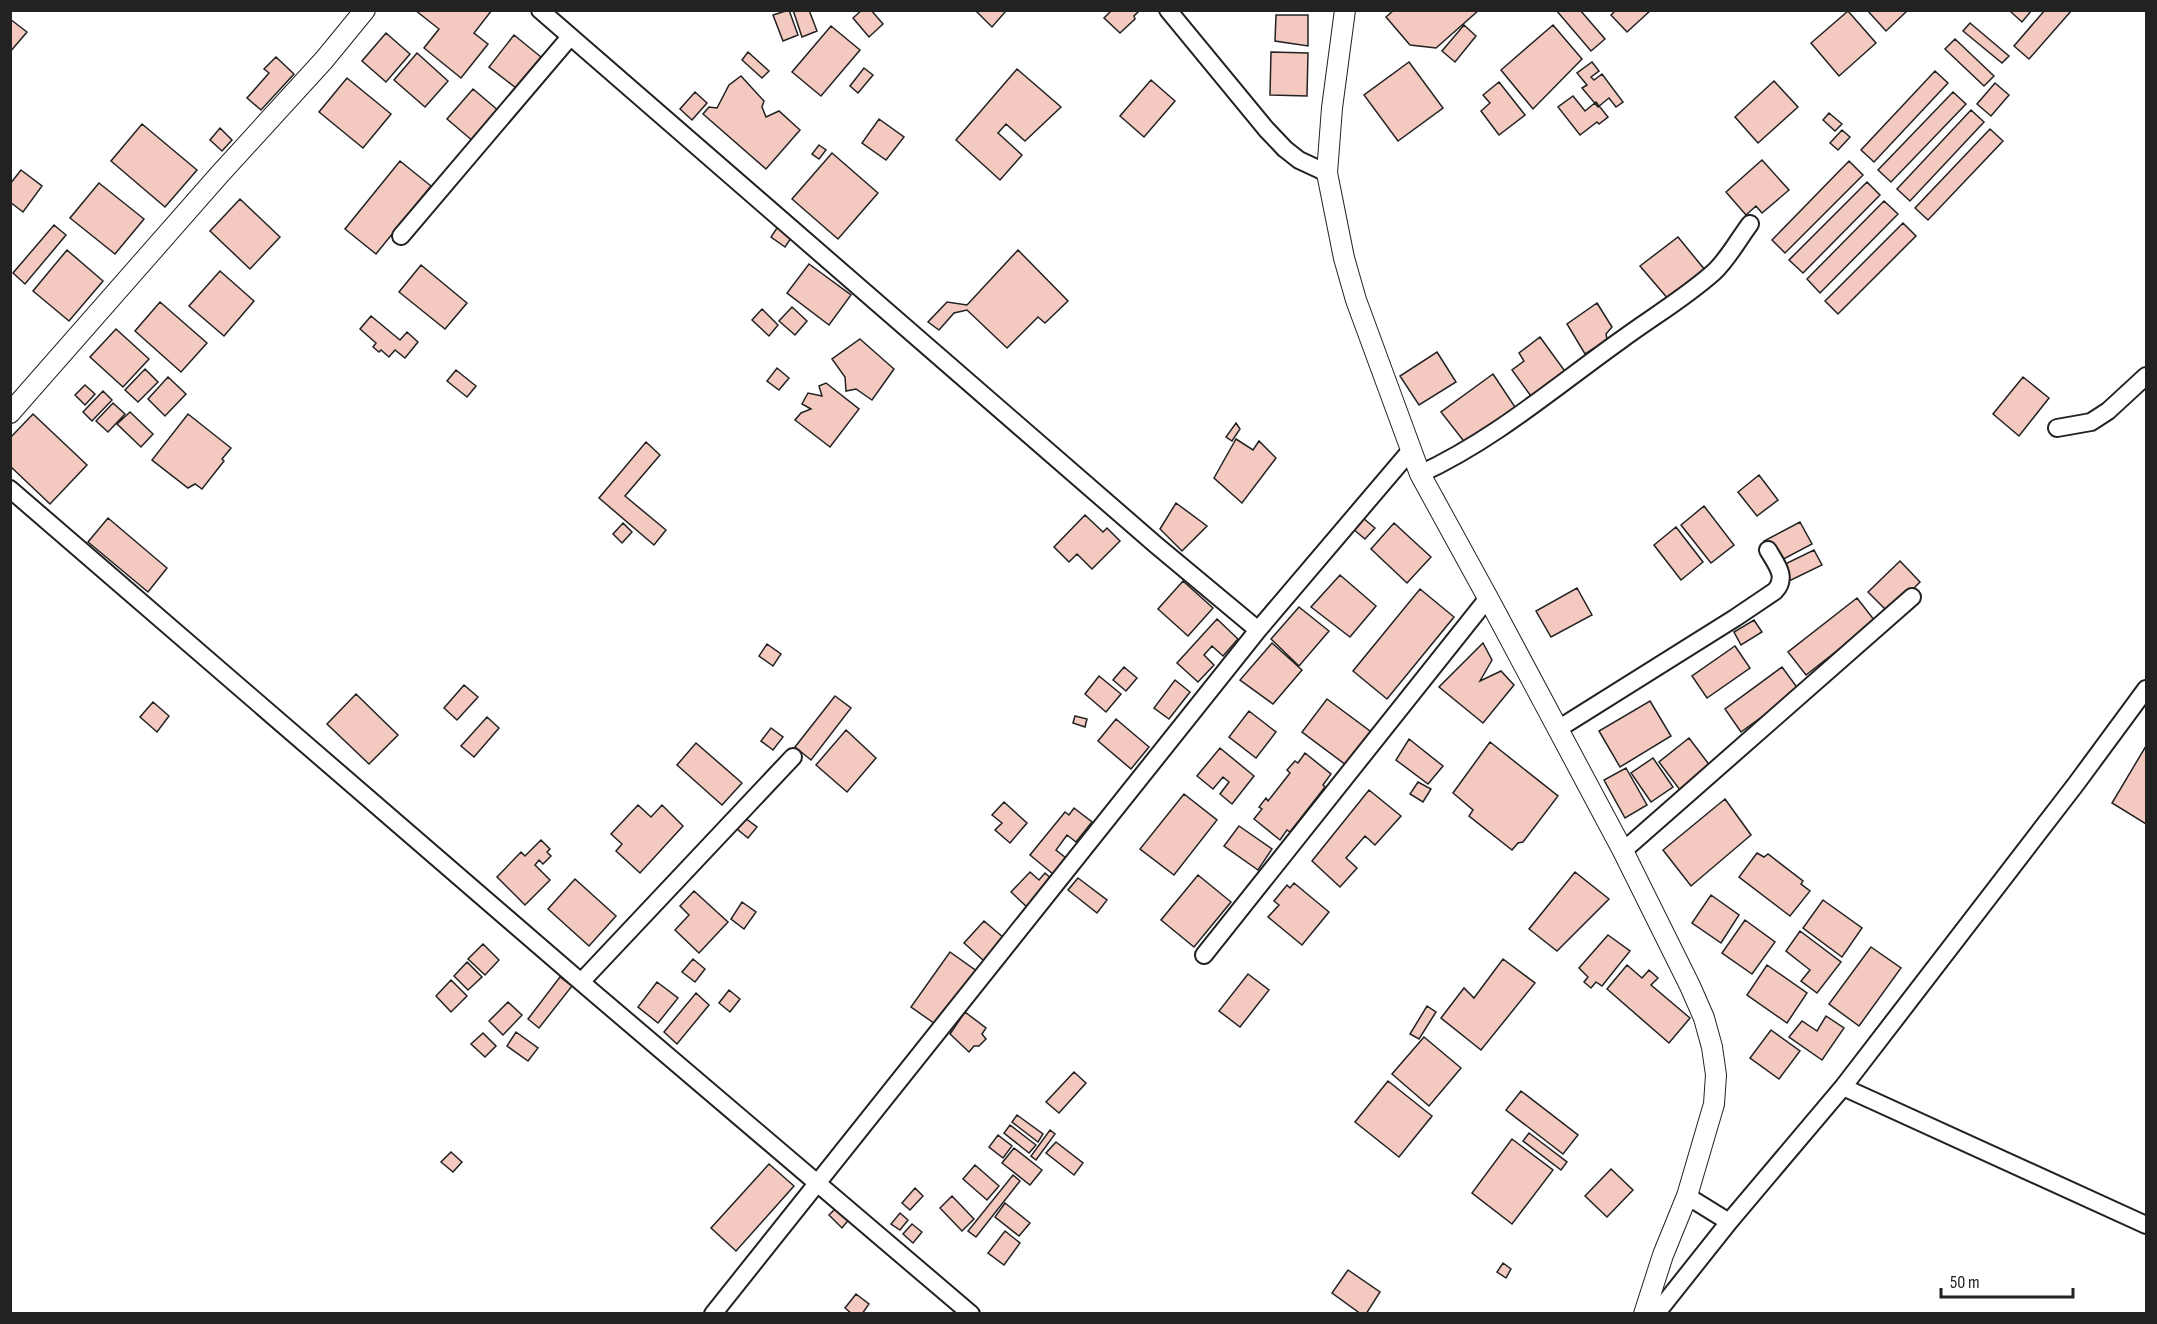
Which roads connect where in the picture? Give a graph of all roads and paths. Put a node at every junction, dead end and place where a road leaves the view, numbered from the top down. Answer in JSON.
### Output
{"nodes":[{"id":1,"x":365,"y":10,"type":"edge"},
{"id":2,"x":540,"y":10,"type":"edge"},
{"id":3,"x":1168,"y":10,"type":"edge"},
{"id":4,"x":1345,"y":10,"type":"edge"},
{"id":5,"x":570,"y":37,"type":"junction"},
{"id":6,"x":1327,"y":173,"type":"junction"},
{"id":7,"x":1750,"y":224,"type":"dead end"},
{"id":8,"x":400,"y":236,"type":"dead end"},
{"id":9,"x":2146,"y":376,"type":"edge"},
{"id":10,"x":10,"y":412,"type":"edge"},
{"id":11,"x":2057,"y":428,"type":"dead end"},
{"id":12,"x":1410,"y":450,"type":"junction"},
{"id":13,"x":1420,"y":474,"type":"junction"},
{"id":14,"x":10,"y":489,"type":"edge"},
{"id":15,"x":1768,"y":550,"type":"dead end"},
{"id":16,"x":1488,"y":597,"type":"junction"},
{"id":17,"x":1912,"y":597,"type":"dead end"},
{"id":18,"x":1258,"y":630,"type":"junction"},
{"id":19,"x":2146,"y":689,"type":"edge"},
{"id":20,"x":1558,"y":729,"type":"junction"},
{"id":21,"x":793,"y":756,"type":"dead end"},
{"id":22,"x":1623,"y":851,"type":"junction"},
{"id":23,"x":1204,"y":955,"type":"dead end"},
{"id":24,"x":581,"y":982,"type":"junction"},
{"id":25,"x":1843,"y":1087,"type":"junction"},
{"id":26,"x":817,"y":1185,"type":"junction"},
{"id":27,"x":1687,"y":1196,"type":"junction"},
{"id":28,"x":1729,"y":1222,"type":"junction"},
{"id":29,"x":2146,"y":1225,"type":"edge"},
{"id":30,"x":713,"y":1314,"type":"edge"},
{"id":31,"x":971,"y":1314,"type":"edge"},
{"id":32,"x":1644,"y":1314,"type":"edge"},
{"id":33,"x":1656,"y":1314,"type":"edge"}],
"edges":[{"from":1,"to":10,"type":"street"},
{"from":2,"to":5,"type":"street"},
{"from":3,"to":6,"type":"street"},
{"from":4,"to":6,"type":"street"},
{"from":5,"to":8,"type":"street"},
{"from":5,"to":18,"type":"street"},
{"from":6,"to":12,"type":"street"},
{"from":7,"to":13,"type":"street"},
{"from":9,"to":11,"type":"street"},
{"from":12,"to":13,"type":"street"},
{"from":12,"to":18,"type":"street"},
{"from":13,"to":16,"type":"street"},
{"from":14,"to":24,"type":"street"},
{"from":15,"to":20,"type":"street"},
{"from":16,"to":20,"type":"street"},
{"from":16,"to":23,"type":"street"},
{"from":17,"to":22,"type":"street"},
{"from":18,"to":26,"type":"street"},
{"from":19,"to":25,"type":"street"},
{"from":20,"to":22,"type":"street"},
{"from":21,"to":24,"type":"street"},
{"from":22,"to":27,"type":"street"},
{"from":24,"to":26,"type":"street"},
{"from":25,"to":28,"type":"street"},
{"from":25,"to":29,"type":"street"},
{"from":26,"to":30,"type":"street"},
{"from":26,"to":31,"type":"street"},
{"from":27,"to":28,"type":"street"},
{"from":27,"to":32,"type":"street"},
{"from":28,"to":33,"type":"street"}]}
